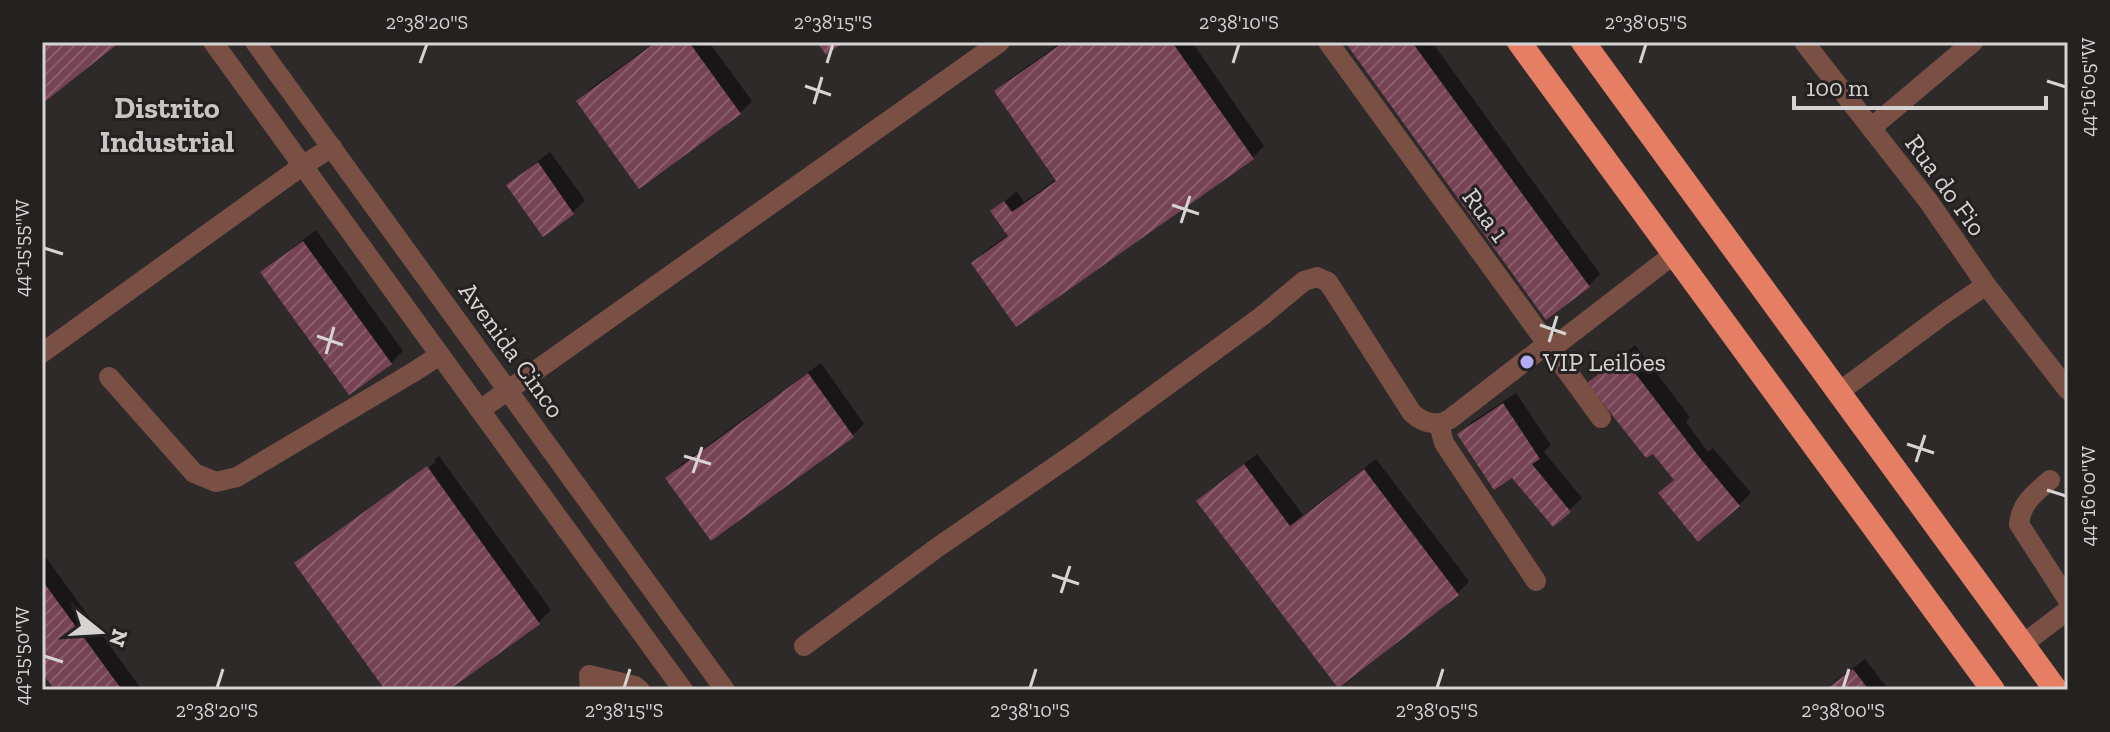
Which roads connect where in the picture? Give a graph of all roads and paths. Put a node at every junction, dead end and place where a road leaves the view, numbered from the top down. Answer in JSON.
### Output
{"nodes":[{"id":1,"x":213,"y":42,"type":"edge"},
{"id":2,"x":255,"y":42,"type":"edge"},
{"id":3,"x":1000,"y":42,"type":"edge"},
{"id":4,"x":1328,"y":42,"type":"edge"},
{"id":5,"x":1519,"y":42,"type":"edge"},
{"id":6,"x":1583,"y":42,"type":"edge"},
{"id":7,"x":1804,"y":42,"type":"edge"},
{"id":8,"x":1973,"y":42,"type":"edge"},
{"id":9,"x":1871,"y":128,"type":"junction"},
{"id":10,"x":332,"y":147,"type":"junction"},
{"id":11,"x":302,"y":166,"type":"junction"},
{"id":12,"x":1674,"y":254,"type":"junction"},
{"id":13,"x":1986,"y":285,"type":"junction"},
{"id":14,"x":1549,"y":346,"type":"junction"},
{"id":15,"x":42,"y":353,"type":"edge"},
{"id":16,"x":440,"y":355,"type":"junction"},
{"id":17,"x":109,"y":377,"type":"dead end"},
{"id":18,"x":509,"y":390,"type":"junction"},
{"id":19,"x":2068,"y":390,"type":"edge"},
{"id":20,"x":1839,"y":392,"type":"junction"},
{"id":21,"x":480,"y":410,"type":"junction"},
{"id":22,"x":1601,"y":418,"type":"dead end"},
{"id":23,"x":1439,"y":424,"type":"junction"},
{"id":24,"x":2050,"y":480,"type":"dead end"},
{"id":25,"x":1536,"y":581,"type":"dead end"},
{"id":26,"x":2068,"y":600,"type":"edge"},
{"id":27,"x":2068,"y":610,"type":"edge"},
{"id":28,"x":2023,"y":644,"type":"junction"},
{"id":29,"x":804,"y":646,"type":"dead end"},
{"id":30,"x":590,"y":690,"type":"edge"},
{"id":31,"x":640,"y":690,"type":"edge"},
{"id":32,"x":683,"y":690,"type":"edge"},
{"id":33,"x":725,"y":690,"type":"edge"},
{"id":34,"x":1993,"y":690,"type":"edge"},
{"id":35,"x":2056,"y":690,"type":"edge"}],
"edges":[{"from":1,"to":11,"type":"street"},
{"from":2,"to":10,"type":"street","name":"Avenida Cinco"},
{"from":3,"to":18,"type":"street"},
{"from":4,"to":14,"type":"street","name":"Rua 1"},
{"from":5,"to":12,"type":"highway"},
{"from":6,"to":20,"type":"highway"},
{"from":7,"to":9,"type":"street","name":"Rua do Fio"},
{"from":8,"to":9,"type":"street"},
{"from":9,"to":13,"type":"street","name":"Rua do Fio"},
{"from":10,"to":11,"type":"street"},
{"from":10,"to":18,"type":"street","name":"Avenida Cinco"},
{"from":11,"to":15,"type":"street"},
{"from":11,"to":16,"type":"street"},
{"from":12,"to":14,"type":"street"},
{"from":12,"to":34,"type":"highway"},
{"from":13,"to":19,"type":"street","name":"Rua do Fio"},
{"from":13,"to":20,"type":"street"},
{"from":14,"to":22,"type":"street","name":"Rua 1"},
{"from":14,"to":23,"type":"street"},
{"from":16,"to":17,"type":"street"},
{"from":16,"to":21,"type":"street"},
{"from":18,"to":21,"type":"street"},
{"from":18,"to":33,"type":"street","name":"Avenida Cinco"},
{"from":20,"to":28,"type":"highway"},
{"from":21,"to":32,"type":"street"},
{"from":23,"to":25,"type":"street"},
{"from":23,"to":29,"type":"street"},
{"from":24,"to":26,"type":"street"},
{"from":27,"to":28,"type":"street"},
{"from":28,"to":35,"type":"highway"},
{"from":30,"to":31,"type":"street"}]}
